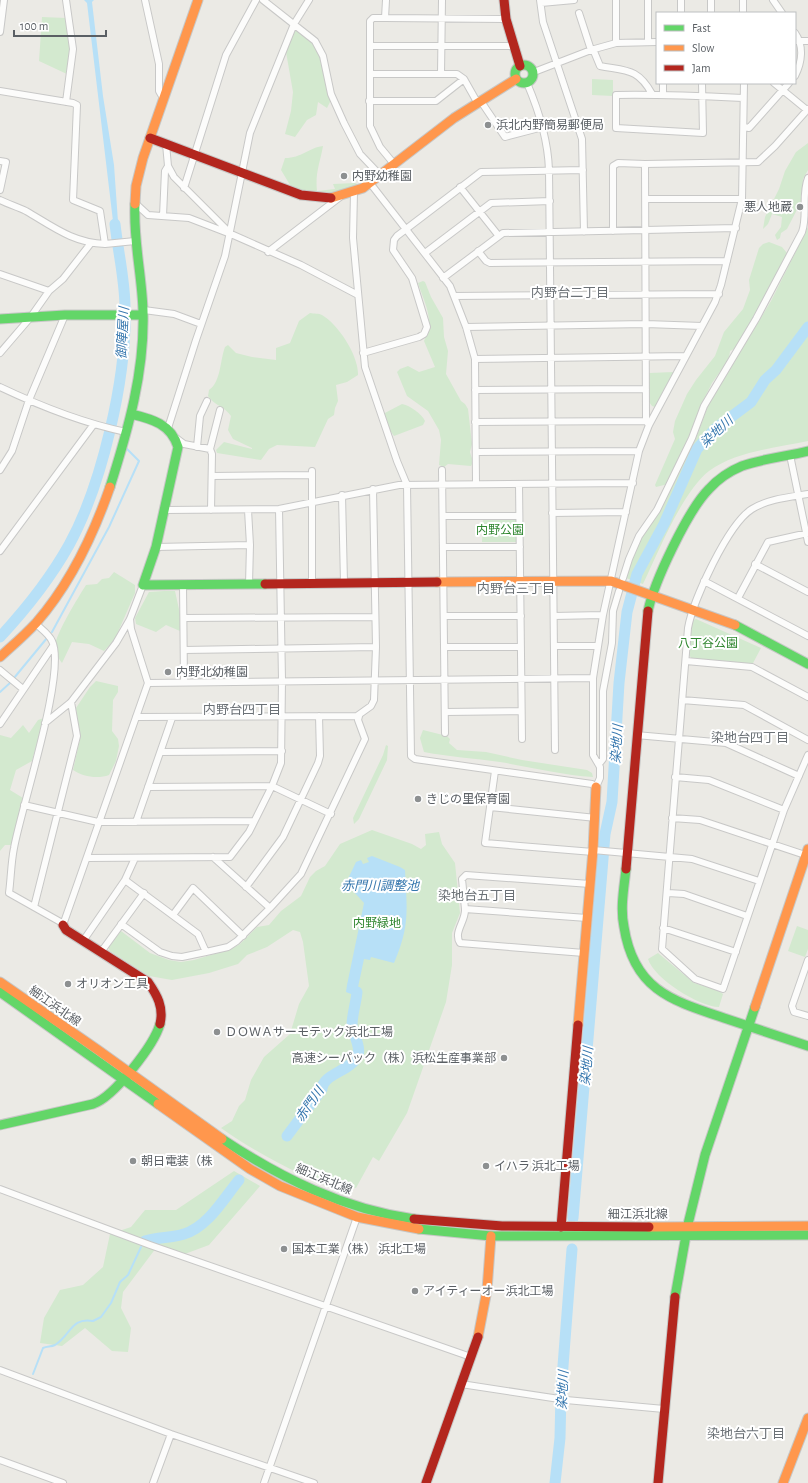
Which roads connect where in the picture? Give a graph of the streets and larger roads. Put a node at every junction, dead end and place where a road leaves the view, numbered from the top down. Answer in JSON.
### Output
{"nodes":[{"id":1,"x":4,"y":0,"type":"edge"},
{"id":2,"x":66,"y":0,"type":"edge"},
{"id":3,"x":145,"y":0,"type":"edge"},
{"id":4,"x":198,"y":0,"type":"edge"},
{"id":5,"x":256,"y":0,"type":"edge"},
{"id":6,"x":263,"y":0,"type":"edge"},
{"id":7,"x":310,"y":0,"type":"edge"},
{"id":8,"x":386,"y":0,"type":"edge"},
{"id":9,"x":442,"y":0,"type":"edge"},
{"id":10,"x":504,"y":0,"type":"edge"},
{"id":11,"x":574,"y":0,"type":"edge"},
{"id":12,"x":616,"y":0,"type":"edge"},
{"id":13,"x":648,"y":0,"type":"edge"},
{"id":14,"x":680,"y":0,"type":"edge"},
{"id":15,"x":711,"y":0,"type":"edge"},
{"id":16,"x":743,"y":0,"type":"edge"},
{"id":17,"x":773,"y":0,"type":"edge"},
{"id":18,"x":540,"y":1,"type":"edge"},
{"id":19,"x":681,"y":12,"type":"edge"},
{"id":20,"x":711,"y":12,"type":"edge"},
{"id":21,"x":743,"y":12,"type":"edge"},
{"id":22,"x":781,"y":12,"type":"edge"},
{"id":23,"x":578,"y":13,"type":"dead end"},
{"id":24,"x":385,"y":18,"type":"junction"},
{"id":25,"x":442,"y":19,"type":"junction"},
{"id":26,"x":506,"y":19,"type":"junction"},
{"id":27,"x":294,"y":24,"type":"junction"},
{"id":28,"x":0,"y":32,"type":"edge"},
{"id":29,"x":797,"y":41,"type":"edge"},
{"id":30,"x":808,"y":41,"type":"edge"},
{"id":31,"x":648,"y":42,"type":"junction"},
{"id":32,"x":656,"y":42,"type":"edge"},
{"id":33,"x":616,"y":43,"type":"junction"},
{"id":34,"x":370,"y":46,"type":"junction"},
{"id":35,"x":514,"y":46,"type":"junction"},
{"id":36,"x":442,"y":47,"type":"junction"},
{"id":37,"x":592,"y":49,"type":"junction"},
{"id":38,"x":555,"y":62,"type":"junction"},
{"id":39,"x":520,"y":66,"type":"junction"},
{"id":40,"x":534,"y":72,"type":"junction"},
{"id":41,"x":370,"y":74,"type":"junction"},
{"id":42,"x":441,"y":74,"type":"junction"},
{"id":43,"x":796,"y":74,"type":"edge"},
{"id":44,"x":464,"y":79,"type":"junction"},
{"id":45,"x":516,"y":79,"type":"junction"},
{"id":46,"x":527,"y":83,"type":"junction"},
{"id":47,"x":663,"y":84,"type":"edge"},
{"id":48,"x":702,"y":84,"type":"edge"},
{"id":49,"x":744,"y":84,"type":"edge"},
{"id":50,"x":775,"y":84,"type":"edge"},
{"id":51,"x":788,"y":84,"type":"edge"},
{"id":52,"x":783,"y":90,"type":"junction"},
{"id":53,"x":0,"y":91,"type":"edge"},
{"id":54,"x":652,"y":94,"type":"junction"},
{"id":55,"x":663,"y":94,"type":"junction"},
{"id":56,"x":702,"y":96,"type":"junction"},
{"id":57,"x":163,"y":98,"type":"junction"},
{"id":58,"x":743,"y":98,"type":"junction"},
{"id":59,"x":369,"y":101,"type":"junction"},
{"id":60,"x":478,"y":101,"type":"junction"},
{"id":61,"x":66,"y":102,"type":"junction"},
{"id":62,"x":808,"y":109,"type":"edge"},
{"id":63,"x":543,"y":127,"type":"junction"},
{"id":64,"x":744,"y":127,"type":"junction"},
{"id":65,"x":150,"y":138,"type":"junction"},
{"id":66,"x":166,"y":144,"type":"junction"},
{"id":67,"x":195,"y":155,"type":"junction"},
{"id":68,"x":0,"y":161,"type":"edge"},
{"id":69,"x":744,"y":163,"type":"junction"},
{"id":70,"x":394,"y":164,"type":"junction"},
{"id":71,"x":645,"y":164,"type":"junction"},
{"id":72,"x":168,"y":166,"type":"junction"},
{"id":73,"x":550,"y":170,"type":"junction"},
{"id":74,"x":583,"y":170,"type":"junction"},
{"id":75,"x":241,"y":172,"type":"junction"},
{"id":76,"x":380,"y":175,"type":"junction"},
{"id":77,"x":808,"y":178,"type":"edge"},
{"id":78,"x":370,"y":183,"type":"junction"},
{"id":79,"x":460,"y":187,"type":"junction"},
{"id":80,"x":184,"y":188,"type":"junction"},
{"id":81,"x":0,"y":190,"type":"edge"},
{"id":82,"x":354,"y":192,"type":"junction"},
{"id":83,"x":341,"y":197,"type":"junction"},
{"id":84,"x":646,"y":199,"type":"junction"},
{"id":85,"x":742,"y":199,"type":"junction"},
{"id":86,"x":0,"y":200,"type":"edge"},
{"id":87,"x":550,"y":201,"type":"junction"},
{"id":88,"x":135,"y":203,"type":"junction"},
{"id":89,"x":208,"y":211,"type":"junction"},
{"id":90,"x":479,"y":211,"type":"junction"},
{"id":91,"x":163,"y":216,"type":"junction"},
{"id":92,"x":200,"y":221,"type":"junction"},
{"id":93,"x":736,"y":228,"type":"junction"},
{"id":94,"x":407,"y":229,"type":"junction"},
{"id":95,"x":613,"y":231,"type":"junction"},
{"id":96,"x":645,"y":231,"type":"junction"},
{"id":97,"x":229,"y":232,"type":"junction"},
{"id":98,"x":550,"y":232,"type":"junction"},
{"id":99,"x":584,"y":232,"type":"junction"},
{"id":100,"x":498,"y":235,"type":"junction"},
{"id":101,"x":132,"y":241,"type":"junction"},
{"id":102,"x":92,"y":243,"type":"junction"},
{"id":103,"x":106,"y":243,"type":"junction"},
{"id":104,"x":478,"y":251,"type":"junction"},
{"id":105,"x":268,"y":252,"type":"junction"},
{"id":106,"x":425,"y":253,"type":"junction"},
{"id":107,"x":727,"y":261,"type":"junction"},
{"id":108,"x":646,"y":262,"type":"junction"},
{"id":109,"x":550,"y":263,"type":"junction"},
{"id":110,"x":0,"y":274,"type":"edge"},
{"id":111,"x":443,"y":278,"type":"junction"},
{"id":112,"x":49,"y":291,"type":"junction"},
{"id":113,"x":646,"y":293,"type":"junction"},
{"id":114,"x":550,"y":294,"type":"junction"},
{"id":115,"x":719,"y":294,"type":"junction"},
{"id":116,"x":358,"y":295,"type":"junction"},
{"id":117,"x":454,"y":296,"type":"junction"},
{"id":118,"x":141,"y":313,"type":"junction"},
{"id":119,"x":65,"y":315,"type":"junction"},
{"id":120,"x":30,"y":318,"type":"junction"},
{"id":121,"x":0,"y":319,"type":"edge"},
{"id":122,"x":201,"y":324,"type":"junction"},
{"id":123,"x":646,"y":324,"type":"junction"},
{"id":124,"x":551,"y":325,"type":"junction"},
{"id":125,"x":702,"y":326,"type":"junction"},
{"id":126,"x":466,"y":327,"type":"junction"},
{"id":127,"x":0,"y":353,"type":"edge"},
{"id":128,"x":363,"y":353,"type":"junction"},
{"id":129,"x":646,"y":356,"type":"junction"},
{"id":130,"x":686,"y":356,"type":"junction"},
{"id":131,"x":551,"y":357,"type":"junction"},
{"id":132,"x":475,"y":359,"type":"junction"},
{"id":133,"x":0,"y":387,"type":"edge"},
{"id":134,"x":551,"y":389,"type":"junction"},
{"id":135,"x":646,"y":389,"type":"junction"},
{"id":136,"x":475,"y":390,"type":"junction"},
{"id":137,"x":29,"y":400,"type":"junction"},
{"id":138,"x":207,"y":401,"type":"dead end"},
{"id":139,"x":646,"y":402,"type":"junction"},
{"id":140,"x":220,"y":410,"type":"dead end"},
{"id":141,"x":655,"y":413,"type":"junction"},
{"id":142,"x":131,"y":414,"type":"junction"},
{"id":143,"x":551,"y":421,"type":"junction"},
{"id":144,"x":475,"y":422,"type":"junction"},
{"id":145,"x":647,"y":423,"type":"junction"},
{"id":146,"x":97,"y":425,"type":"junction"},
{"id":147,"x":123,"y":432,"type":"junction"},
{"id":148,"x":171,"y":432,"type":"junction"},
{"id":149,"x":197,"y":447,"type":"junction"},
{"id":150,"x":210,"y":449,"type":"junction"},
{"id":151,"x":552,"y":451,"type":"junction"},
{"id":152,"x":639,"y":451,"type":"junction"},
{"id":153,"x":808,"y":451,"type":"edge"},
{"id":154,"x":476,"y":452,"type":"junction"},
{"id":155,"x":790,"y":455,"type":"junction"},
{"id":156,"x":0,"y":470,"type":"edge"},
{"id":157,"x":442,"y":470,"type":"dead end"},
{"id":158,"x":212,"y":476,"type":"junction"},
{"id":159,"x":633,"y":483,"type":"junction"},
{"id":160,"x":442,"y":484,"type":"junction"},
{"id":161,"x":476,"y":484,"type":"junction"},
{"id":162,"x":519,"y":484,"type":"junction"},
{"id":163,"x":552,"y":484,"type":"junction"},
{"id":164,"x":407,"y":485,"type":"junction"},
{"id":165,"x":373,"y":489,"type":"junction"},
{"id":166,"x":808,"y":494,"type":"edge"},
{"id":167,"x":342,"y":495,"type":"junction"},
{"id":168,"x":799,"y":496,"type":"junction"},
{"id":169,"x":312,"y":501,"type":"junction"},
{"id":170,"x":279,"y":509,"type":"junction"},
{"id":171,"x":165,"y":510,"type":"junction"},
{"id":172,"x":211,"y":510,"type":"junction"},
{"id":173,"x":248,"y":510,"type":"junction"},
{"id":174,"x":626,"y":512,"type":"junction"},
{"id":175,"x":552,"y":513,"type":"junction"},
{"id":176,"x":443,"y":516,"type":"junction"},
{"id":177,"x":520,"y":516,"type":"junction"},
{"id":178,"x":807,"y":533,"type":"edge"},
{"id":179,"x":808,"y":542,"type":"edge"},
{"id":180,"x":250,"y":545,"type":"junction"},
{"id":181,"x":156,"y":547,"type":"junction"},
{"id":182,"x":444,"y":547,"type":"junction"},
{"id":183,"x":520,"y":547,"type":"junction"},
{"id":184,"x":0,"y":551,"type":"edge"},
{"id":185,"x":755,"y":564,"type":"junction"},
{"id":186,"x":553,"y":580,"type":"junction"},
{"id":187,"x":704,"y":580,"type":"junction"},
{"id":188,"x":521,"y":581,"type":"junction"},
{"id":189,"x":611,"y":581,"type":"junction"},
{"id":190,"x":408,"y":582,"type":"junction"},
{"id":191,"x":444,"y":582,"type":"junction"},
{"id":192,"x":312,"y":583,"type":"junction"},
{"id":193,"x":344,"y":583,"type":"junction"},
{"id":194,"x":374,"y":583,"type":"junction"},
{"id":195,"x":250,"y":584,"type":"junction"},
{"id":196,"x":281,"y":584,"type":"junction"},
{"id":197,"x":143,"y":585,"type":"junction"},
{"id":198,"x":183,"y":585,"type":"junction"},
{"id":199,"x":622,"y":585,"type":"junction"},
{"id":200,"x":808,"y":592,"type":"edge"},
{"id":201,"x":651,"y":595,"type":"junction"},
{"id":202,"x":738,"y":598,"type":"junction"},
{"id":203,"x":692,"y":608,"type":"junction"},
{"id":204,"x":603,"y":615,"type":"junction"},
{"id":205,"x":444,"y":616,"type":"junction"},
{"id":206,"x":521,"y":616,"type":"junction"},
{"id":207,"x":554,"y":616,"type":"junction"},
{"id":208,"x":281,"y":617,"type":"junction"},
{"id":209,"x":375,"y":617,"type":"junction"},
{"id":210,"x":184,"y":618,"type":"junction"},
{"id":211,"x":130,"y":619,"type":"junction"},
{"id":212,"x":36,"y":623,"type":"junction"},
{"id":213,"x":808,"y":636,"type":"edge"},
{"id":214,"x":53,"y":646,"type":"junction"},
{"id":215,"x":554,"y":646,"type":"junction"},
{"id":216,"x":598,"y":646,"type":"junction"},
{"id":217,"x":376,"y":647,"type":"junction"},
{"id":218,"x":445,"y":647,"type":"junction"},
{"id":219,"x":521,"y":647,"type":"junction"},
{"id":220,"x":281,"y":648,"type":"junction"},
{"id":221,"x":184,"y":650,"type":"junction"},
{"id":222,"x":0,"y":657,"type":"edge"},
{"id":223,"x":686,"y":661,"type":"junction"},
{"id":224,"x":808,"y":664,"type":"edge"},
{"id":225,"x":0,"y":670,"type":"edge"},
{"id":226,"x":593,"y":678,"type":"junction"},
{"id":227,"x":521,"y":679,"type":"junction"},
{"id":228,"x":554,"y":679,"type":"junction"},
{"id":229,"x":282,"y":680,"type":"junction"},
{"id":230,"x":375,"y":680,"type":"junction"},
{"id":231,"x":409,"y":680,"type":"junction"},
{"id":232,"x":445,"y":680,"type":"junction"},
{"id":233,"x":184,"y":682,"type":"junction"},
{"id":234,"x":148,"y":683,"type":"junction"},
{"id":235,"x":23,"y":689,"type":"junction"},
{"id":236,"x":808,"y":697,"type":"edge"},
{"id":237,"x":682,"y":700,"type":"junction"},
{"id":238,"x":71,"y":702,"type":"junction"},
{"id":239,"x":521,"y":711,"type":"junction"},
{"id":240,"x":445,"y":712,"type":"junction"},
{"id":241,"x":282,"y":716,"type":"junction"},
{"id":242,"x":319,"y":716,"type":"junction"},
{"id":243,"x":349,"y":716,"type":"junction"},
{"id":244,"x":359,"y":716,"type":"junction"},
{"id":245,"x":136,"y":717,"type":"junction"},
{"id":246,"x":172,"y":718,"type":"junction"},
{"id":247,"x":46,"y":723,"type":"junction"},
{"id":248,"x":359,"y":723,"type":"junction"},
{"id":249,"x":0,"y":724,"type":"edge"},
{"id":250,"x":445,"y":733,"type":"dead end"},
{"id":251,"x":636,"y":735,"type":"junction"},
{"id":252,"x":679,"y":738,"type":"junction"},
{"id":253,"x":522,"y":739,"type":"dead end"},
{"id":254,"x":808,"y":740,"type":"edge"},
{"id":255,"x":555,"y":750,"type":"dead end"},
{"id":256,"x":282,"y":751,"type":"junction"},
{"id":257,"x":161,"y":752,"type":"junction"},
{"id":258,"x":808,"y":756,"type":"edge"},
{"id":259,"x":599,"y":764,"type":"junction"},
{"id":260,"x":495,"y":770,"type":"junction"},
{"id":261,"x":799,"y":776,"type":"junction"},
{"id":262,"x":675,"y":777,"type":"junction"},
{"id":263,"x":272,"y":786,"type":"junction"},
{"id":264,"x":148,"y":787,"type":"junction"},
{"id":265,"x":596,"y":787,"type":"junction"},
{"id":266,"x":302,"y":800,"type":"junction"},
{"id":267,"x":24,"y":805,"type":"junction"},
{"id":268,"x":490,"y":806,"type":"junction"},
{"id":269,"x":784,"y":810,"type":"junction"},
{"id":270,"x":58,"y":813,"type":"junction"},
{"id":271,"x":330,"y":814,"type":"junction"},
{"id":272,"x":596,"y":818,"type":"junction"},
{"id":273,"x":672,"y":818,"type":"junction"},
{"id":274,"x":254,"y":821,"type":"junction"},
{"id":275,"x":98,"y":822,"type":"junction"},
{"id":276,"x":136,"y":822,"type":"junction"},
{"id":277,"x":772,"y":844,"type":"junction"},
{"id":278,"x":595,"y":850,"type":"junction"},
{"id":279,"x":627,"y":852,"type":"junction"},
{"id":280,"x":807,"y":853,"type":"edge"},
{"id":281,"x":669,"y":856,"type":"junction"},
{"id":282,"x":213,"y":857,"type":"junction"},
{"id":283,"x":230,"y":857,"type":"junction"},
{"id":284,"x":87,"y":858,"type":"junction"},
{"id":285,"x":135,"y":858,"type":"junction"},
{"id":286,"x":222,"y":866,"type":"junction"},
{"id":287,"x":125,"y":880,"type":"junction"},
{"id":288,"x":759,"y":881,"type":"junction"},
{"id":289,"x":590,"y":884,"type":"junction"},
{"id":290,"x":246,"y":887,"type":"junction"},
{"id":291,"x":668,"y":892,"type":"junction"},
{"id":292,"x":144,"y":893,"type":"junction"},
{"id":293,"x":34,"y":907,"type":"junction"},
{"id":294,"x":270,"y":908,"type":"junction"},
{"id":295,"x":466,"y":909,"type":"junction"},
{"id":296,"x":173,"y":915,"type":"junction"},
{"id":297,"x":747,"y":916,"type":"junction"},
{"id":298,"x":587,"y":918,"type":"junction"},
{"id":299,"x":64,"y":924,"type":"junction"},
{"id":300,"x":121,"y":924,"type":"junction"},
{"id":301,"x":663,"y":928,"type":"junction"},
{"id":302,"x":243,"y":936,"type":"junction"},
{"id":303,"x":83,"y":941,"type":"junction"},
{"id":304,"x":100,"y":952,"type":"junction"},
{"id":305,"x":206,"y":952,"type":"junction"},
{"id":306,"x":736,"y":952,"type":"junction"},
{"id":307,"x":584,"y":953,"type":"junction"},
{"id":308,"x":808,"y":960,"type":"edge"},
{"id":309,"x":806,"y":975,"type":"edge"},
{"id":310,"x":0,"y":982,"type":"edge"},
{"id":311,"x":0,"y":992,"type":"edge"},
{"id":312,"x":808,"y":1016,"type":"edge"},
{"id":313,"x":749,"y":1027,"type":"junction"},
{"id":314,"x":808,"y":1046,"type":"edge"},
{"id":315,"x":129,"y":1071,"type":"junction"},
{"id":316,"x":123,"y":1080,"type":"junction"},
{"id":317,"x":0,"y":1125,"type":"edge"},
{"id":318,"x":0,"y":1189,"type":"edge"},
{"id":319,"x":357,"y":1216,"type":"junction"},
{"id":320,"x":808,"y":1226,"type":"edge"},
{"id":321,"x":566,"y":1230,"type":"junction"},
{"id":322,"x":686,"y":1231,"type":"junction"},
{"id":323,"x":808,"y":1235,"type":"edge"},
{"id":324,"x":491,"y":1236,"type":"junction"},
{"id":325,"x":325,"y":1307,"type":"junction"},
{"id":326,"x":471,"y":1357,"type":"junction"},
{"id":327,"x":0,"y":1370,"type":"edge"},
{"id":328,"x":461,"y":1384,"type":"junction"},
{"id":329,"x":664,"y":1409,"type":"junction"},
{"id":330,"x":808,"y":1418,"type":"edge"},
{"id":331,"x":171,"y":1434,"type":"junction"},
{"id":332,"x":0,"y":1460,"type":"edge"},
{"id":333,"x":269,"y":1468,"type":"junction"},
{"id":334,"x":63,"y":1483,"type":"edge"},
{"id":335,"x":153,"y":1483,"type":"edge"},
{"id":336,"x":264,"y":1483,"type":"edge"},
{"id":337,"x":314,"y":1483,"type":"edge"},
{"id":338,"x":426,"y":1483,"type":"edge"},
{"id":339,"x":658,"y":1483,"type":"edge"},
{"id":340,"x":783,"y":1483,"type":"edge"}],
"edges":[{"from":1,"to":28,"type":"street"},
{"from":2,"to":61,"type":"street"},
{"from":3,"to":57,"type":"street"},
{"from":4,"to":57,"type":"street"},
{"from":5,"to":67,"type":"street"},
{"from":6,"to":27,"type":"street"},
{"from":7,"to":27,"type":"street"},
{"from":8,"to":24,"type":"street"},
{"from":9,"to":25,"type":"street"},
{"from":10,"to":26,"type":"street"},
{"from":11,"to":18,"type":"street"},
{"from":12,"to":33,"type":"street"},
{"from":13,"to":31,"type":"street"},
{"from":14,"to":19,"type":"street"},
{"from":15,"to":20,"type":"street"},
{"from":16,"to":21,"type":"street"},
{"from":17,"to":22,"type":"street"},
{"from":18,"to":38,"type":"street"},
{"from":23,"to":37,"type":"street"},
{"from":24,"to":25,"type":"street"},
{"from":24,"to":34,"type":"street"},
{"from":25,"to":26,"type":"street"},
{"from":25,"to":36,"type":"street"},
{"from":26,"to":35,"type":"street"},
{"from":27,"to":75,"type":"street"},
{"from":27,"to":76,"type":"street"},
{"from":29,"to":30,"type":"street"},
{"from":29,"to":43,"type":"street"},
{"from":31,"to":32,"type":"street"},
{"from":31,"to":33,"type":"street"},
{"from":33,"to":37,"type":"street"},
{"from":34,"to":36,"type":"street"},
{"from":34,"to":41,"type":"street"},
{"from":35,"to":36,"type":"street"},
{"from":35,"to":39,"type":"street"},
{"from":36,"to":42,"type":"street"},
{"from":37,"to":38,"type":"street"},
{"from":37,"to":54,"type":"street"},
{"from":38,"to":40,"type":"street"},
{"from":38,"to":74,"type":"street"},
{"from":39,"to":40,"type":"street"},
{"from":39,"to":45,"type":"street"},
{"from":40,"to":46,"type":"street"},
{"from":41,"to":42,"type":"street"},
{"from":41,"to":59,"type":"street"},
{"from":42,"to":44,"type":"street"},
{"from":44,"to":59,"type":"street"},
{"from":44,"to":60,"type":"street"},
{"from":45,"to":46,"type":"street"},
{"from":45,"to":60,"type":"street"},
{"from":46,"to":63,"type":"street"},
{"from":47,"to":55,"type":"street"},
{"from":48,"to":56,"type":"street"},
{"from":49,"to":58,"type":"street"},
{"from":50,"to":52,"type":"street"},
{"from":51,"to":52,"type":"street"},
{"from":52,"to":62,"type":"street"},
{"from":52,"to":64,"type":"street"},
{"from":53,"to":61,"type":"street"},
{"from":54,"to":55,"type":"street"},
{"from":54,"to":56,"type":"street"},
{"from":55,"to":56,"type":"street"},
{"from":56,"to":58,"type":"street"},
{"from":57,"to":65,"type":"street"},
{"from":58,"to":64,"type":"street"},
{"from":59,"to":70,"type":"street"},
{"from":60,"to":63,"type":"street"},
{"from":60,"to":70,"type":"street"},
{"from":61,"to":103,"type":"street"},
{"from":62,"to":69,"type":"street"},
{"from":63,"to":73,"type":"street"},
{"from":64,"to":69,"type":"street"},
{"from":65,"to":66,"type":"street"},
{"from":65,"to":88,"type":"street"},
{"from":66,"to":67,"type":"street"},
{"from":66,"to":72,"type":"street"},
{"from":67,"to":75,"type":"street"},
{"from":67,"to":80,"type":"street"},
{"from":68,"to":81,"type":"street"},
{"from":69,"to":71,"type":"street"},
{"from":69,"to":85,"type":"street"},
{"from":70,"to":76,"type":"street"},
{"from":71,"to":84,"type":"street"},
{"from":71,"to":95,"type":"street"},
{"from":72,"to":80,"type":"street"},
{"from":72,"to":91,"type":"street"},
{"from":73,"to":74,"type":"street"},
{"from":73,"to":79,"type":"street"},
{"from":73,"to":87,"type":"street"},
{"from":74,"to":99,"type":"street"},
{"from":75,"to":83,"type":"street"},
{"from":75,"to":97,"type":"street"},
{"from":76,"to":78,"type":"street"},
{"from":77,"to":199,"type":"street"},
{"from":78,"to":82,"type":"street"},
{"from":78,"to":94,"type":"street"},
{"from":79,"to":90,"type":"street"},
{"from":79,"to":94,"type":"street"},
{"from":80,"to":89,"type":"street"},
{"from":82,"to":83,"type":"street"},
{"from":82,"to":116,"type":"street"},
{"from":83,"to":105,"type":"street"},
{"from":84,"to":85,"type":"street"},
{"from":84,"to":96,"type":"street"},
{"from":85,"to":93,"type":"street"},
{"from":86,"to":102,"type":"street"},
{"from":87,"to":90,"type":"street"},
{"from":87,"to":98,"type":"street"},
{"from":88,"to":91,"type":"street"},
{"from":88,"to":101,"type":"street"},
{"from":89,"to":92,"type":"street"},
{"from":89,"to":97,"type":"street"},
{"from":90,"to":100,"type":"street"},
{"from":90,"to":106,"type":"street"},
{"from":91,"to":92,"type":"street"},
{"from":92,"to":97,"type":"street"},
{"from":93,"to":96,"type":"street"},
{"from":93,"to":107,"type":"street"},
{"from":94,"to":106,"type":"street"},
{"from":94,"to":128,"type":"street"},
{"from":95,"to":96,"type":"street"},
{"from":95,"to":99,"type":"street"},
{"from":96,"to":108,"type":"street"},
{"from":97,"to":105,"type":"street"},
{"from":97,"to":122,"type":"street"},
{"from":98,"to":99,"type":"street"},
{"from":98,"to":100,"type":"street"},
{"from":98,"to":109,"type":"street"},
{"from":100,"to":104,"type":"street"},
{"from":101,"to":103,"type":"street"},
{"from":101,"to":118,"type":"street"},
{"from":102,"to":103,"type":"street"},
{"from":102,"to":112,"type":"street"},
{"from":104,"to":109,"type":"street"},
{"from":104,"to":111,"type":"street"},
{"from":105,"to":116,"type":"street"},
{"from":106,"to":111,"type":"street"},
{"from":107,"to":108,"type":"street"},
{"from":107,"to":115,"type":"street"},
{"from":108,"to":109,"type":"street"},
{"from":108,"to":113,"type":"street"},
{"from":109,"to":114,"type":"street"},
{"from":110,"to":112,"type":"street"},
{"from":111,"to":117,"type":"street"},
{"from":112,"to":120,"type":"street"},
{"from":113,"to":114,"type":"street"},
{"from":113,"to":115,"type":"street"},
{"from":113,"to":123,"type":"street"},
{"from":114,"to":117,"type":"street"},
{"from":114,"to":124,"type":"street"},
{"from":115,"to":125,"type":"street"},
{"from":116,"to":128,"type":"street"},
{"from":117,"to":126,"type":"street"},
{"from":118,"to":119,"type":"street"},
{"from":118,"to":122,"type":"street"},
{"from":118,"to":142,"type":"street"},
{"from":119,"to":120,"type":"street"},
{"from":119,"to":137,"type":"street"},
{"from":120,"to":121,"type":"street"},
{"from":120,"to":127,"type":"street"},
{"from":122,"to":148,"type":"street"},
{"from":123,"to":124,"type":"street"},
{"from":123,"to":125,"type":"street"},
{"from":123,"to":129,"type":"street"},
{"from":124,"to":126,"type":"street"},
{"from":124,"to":131,"type":"street"},
{"from":125,"to":130,"type":"street"},
{"from":126,"to":132,"type":"street"},
{"from":128,"to":164,"type":"street"},
{"from":129,"to":130,"type":"street"},
{"from":129,"to":131,"type":"street"},
{"from":129,"to":135,"type":"street"},
{"from":130,"to":141,"type":"street"},
{"from":131,"to":132,"type":"street"},
{"from":131,"to":134,"type":"street"},
{"from":132,"to":136,"type":"street"},
{"from":133,"to":137,"type":"street"},
{"from":134,"to":135,"type":"street"},
{"from":134,"to":136,"type":"street"},
{"from":134,"to":143,"type":"street"},
{"from":135,"to":139,"type":"street"},
{"from":136,"to":144,"type":"street"},
{"from":137,"to":146,"type":"street"},
{"from":137,"to":156,"type":"street"},
{"from":138,"to":149,"type":"street"},
{"from":139,"to":141,"type":"street"},
{"from":139,"to":145,"type":"street"},
{"from":140,"to":150,"type":"street"},
{"from":141,"to":145,"type":"street"},
{"from":142,"to":147,"type":"street"},
{"from":142,"to":148,"type":"street"},
{"from":143,"to":144,"type":"street"},
{"from":143,"to":145,"type":"street"},
{"from":143,"to":151,"type":"street"},
{"from":144,"to":154,"type":"street"},
{"from":145,"to":152,"type":"street"},
{"from":146,"to":147,"type":"street"},
{"from":146,"to":184,"type":"street"},
{"from":147,"to":212,"type":"street"},
{"from":148,"to":149,"type":"street"},
{"from":148,"to":171,"type":"street"},
{"from":149,"to":150,"type":"street"},
{"from":150,"to":158,"type":"street"},
{"from":151,"to":152,"type":"street"},
{"from":151,"to":154,"type":"street"},
{"from":151,"to":163,"type":"street"},
{"from":152,"to":159,"type":"street"},
{"from":153,"to":155,"type":"street"},
{"from":154,"to":161,"type":"street"},
{"from":155,"to":168,"type":"street"},
{"from":155,"to":201,"type":"street"},
{"from":157,"to":160,"type":"street"},
{"from":158,"to":169,"type":"street"},
{"from":158,"to":172,"type":"street"},
{"from":159,"to":163,"type":"street"},
{"from":159,"to":174,"type":"street"},
{"from":160,"to":161,"type":"street"},
{"from":160,"to":164,"type":"street"},
{"from":160,"to":176,"type":"street"},
{"from":161,"to":162,"type":"street"},
{"from":162,"to":163,"type":"street"},
{"from":162,"to":177,"type":"street"},
{"from":163,"to":175,"type":"street"},
{"from":164,"to":165,"type":"street"},
{"from":164,"to":190,"type":"street"},
{"from":165,"to":167,"type":"street"},
{"from":165,"to":194,"type":"street"},
{"from":166,"to":168,"type":"street"},
{"from":167,"to":169,"type":"street"},
{"from":167,"to":193,"type":"street"},
{"from":168,"to":178,"type":"street"},
{"from":168,"to":187,"type":"street"},
{"from":169,"to":170,"type":"street"},
{"from":169,"to":192,"type":"street"},
{"from":170,"to":173,"type":"street"},
{"from":170,"to":196,"type":"street"},
{"from":171,"to":172,"type":"street"},
{"from":171,"to":181,"type":"street"},
{"from":172,"to":173,"type":"street"},
{"from":173,"to":180,"type":"street"},
{"from":174,"to":175,"type":"street"},
{"from":174,"to":189,"type":"street"},
{"from":175,"to":186,"type":"street"},
{"from":176,"to":177,"type":"street"},
{"from":176,"to":182,"type":"street"},
{"from":177,"to":183,"type":"street"},
{"from":178,"to":179,"type":"street"},
{"from":178,"to":185,"type":"street"},
{"from":180,"to":181,"type":"street"},
{"from":180,"to":195,"type":"street"},
{"from":181,"to":197,"type":"street"},
{"from":182,"to":183,"type":"street"},
{"from":182,"to":191,"type":"street"},
{"from":183,"to":188,"type":"street"},
{"from":185,"to":200,"type":"street"},
{"from":185,"to":202,"type":"street"},
{"from":186,"to":188,"type":"street"},
{"from":186,"to":189,"type":"street"},
{"from":186,"to":207,"type":"street"},
{"from":187,"to":202,"type":"street"},
{"from":187,"to":203,"type":"street"},
{"from":188,"to":191,"type":"street"},
{"from":188,"to":206,"type":"street"},
{"from":189,"to":199,"type":"street"},
{"from":189,"to":204,"type":"street"},
{"from":190,"to":191,"type":"street"},
{"from":190,"to":194,"type":"street"},
{"from":190,"to":231,"type":"street"},
{"from":191,"to":205,"type":"street"},
{"from":192,"to":193,"type":"street"},
{"from":192,"to":196,"type":"street"},
{"from":193,"to":194,"type":"street"},
{"from":194,"to":209,"type":"street"},
{"from":195,"to":196,"type":"street"},
{"from":195,"to":198,"type":"street"},
{"from":196,"to":208,"type":"street"},
{"from":197,"to":198,"type":"street"},
{"from":197,"to":211,"type":"street"},
{"from":198,"to":210,"type":"street"},
{"from":199,"to":201,"type":"street"},
{"from":199,"to":259,"type":"street"},
{"from":201,"to":203,"type":"street"},
{"from":201,"to":251,"type":"street"},
{"from":202,"to":213,"type":"street"},
{"from":203,"to":223,"type":"street"},
{"from":203,"to":224,"type":"street"},
{"from":204,"to":207,"type":"street"},
{"from":204,"to":216,"type":"street"},
{"from":205,"to":206,"type":"street"},
{"from":205,"to":218,"type":"street"},
{"from":206,"to":219,"type":"street"},
{"from":207,"to":215,"type":"street"},
{"from":208,"to":209,"type":"street"},
{"from":208,"to":210,"type":"street"},
{"from":208,"to":220,"type":"street"},
{"from":209,"to":217,"type":"street"},
{"from":210,"to":221,"type":"street"},
{"from":211,"to":234,"type":"street"},
{"from":211,"to":238,"type":"street"},
{"from":212,"to":214,"type":"street"},
{"from":212,"to":222,"type":"street"},
{"from":214,"to":235,"type":"street"},
{"from":214,"to":247,"type":"street"},
{"from":215,"to":216,"type":"street"},
{"from":215,"to":228,"type":"street"},
{"from":216,"to":226,"type":"street"},
{"from":217,"to":220,"type":"street"},
{"from":217,"to":230,"type":"street"},
{"from":218,"to":219,"type":"street"},
{"from":218,"to":232,"type":"street"},
{"from":219,"to":227,"type":"street"},
{"from":220,"to":221,"type":"street"},
{"from":220,"to":229,"type":"street"},
{"from":221,"to":233,"type":"street"},
{"from":223,"to":236,"type":"street"},
{"from":223,"to":237,"type":"street"},
{"from":225,"to":235,"type":"street"},
{"from":226,"to":228,"type":"street"},
{"from":226,"to":259,"type":"street"},
{"from":227,"to":228,"type":"street"},
{"from":227,"to":232,"type":"street"},
{"from":227,"to":239,"type":"street"},
{"from":228,"to":255,"type":"street"},
{"from":229,"to":230,"type":"street"},
{"from":229,"to":233,"type":"street"},
{"from":229,"to":241,"type":"street"},
{"from":230,"to":231,"type":"street"},
{"from":230,"to":244,"type":"street"},
{"from":231,"to":232,"type":"street"},
{"from":231,"to":260,"type":"street"},
{"from":232,"to":240,"type":"street"},
{"from":233,"to":234,"type":"street"},
{"from":234,"to":245,"type":"street"},
{"from":235,"to":249,"type":"street"},
{"from":237,"to":252,"type":"street"},
{"from":237,"to":254,"type":"street"},
{"from":238,"to":247,"type":"street"},
{"from":238,"to":270,"type":"street"},
{"from":239,"to":240,"type":"street"},
{"from":239,"to":253,"type":"street"},
{"from":240,"to":250,"type":"street"},
{"from":241,"to":242,"type":"street"},
{"from":241,"to":246,"type":"street"},
{"from":241,"to":256,"type":"street"},
{"from":242,"to":243,"type":"street"},
{"from":242,"to":266,"type":"street"},
{"from":243,"to":244,"type":"street"},
{"from":243,"to":248,"type":"street"},
{"from":244,"to":248,"type":"street"},
{"from":245,"to":246,"type":"street"},
{"from":245,"to":275,"type":"street"},
{"from":246,"to":257,"type":"street"},
{"from":247,"to":267,"type":"street"},
{"from":248,"to":271,"type":"street"},
{"from":251,"to":252,"type":"street"},
{"from":251,"to":279,"type":"street"},
{"from":252,"to":261,"type":"street"},
{"from":252,"to":262,"type":"street"},
{"from":256,"to":257,"type":"street"},
{"from":256,"to":263,"type":"street"},
{"from":257,"to":264,"type":"street"},
{"from":258,"to":261,"type":"street"},
{"from":259,"to":265,"type":"street"},
{"from":260,"to":265,"type":"street"},
{"from":260,"to":268,"type":"street"},
{"from":261,"to":269,"type":"street"},
{"from":262,"to":269,"type":"street"},
{"from":262,"to":273,"type":"street"},
{"from":263,"to":264,"type":"street"},
{"from":263,"to":266,"type":"street"},
{"from":263,"to":274,"type":"street"},
{"from":264,"to":276,"type":"street"},
{"from":265,"to":272,"type":"street"},
{"from":266,"to":271,"type":"street"},
{"from":266,"to":290,"type":"street"},
{"from":267,"to":270,"type":"street"},
{"from":267,"to":293,"type":"street"},
{"from":268,"to":272,"type":"street"},
{"from":268,"to":278,"type":"street"},
{"from":269,"to":277,"type":"street"},
{"from":270,"to":275,"type":"street"},
{"from":270,"to":293,"type":"street"},
{"from":271,"to":294,"type":"street"},
{"from":272,"to":278,"type":"street"},
{"from":273,"to":277,"type":"street"},
{"from":273,"to":281,"type":"street"},
{"from":274,"to":276,"type":"street"},
{"from":274,"to":283,"type":"street"},
{"from":275,"to":276,"type":"street"},
{"from":275,"to":284,"type":"street"},
{"from":277,"to":280,"type":"street"},
{"from":277,"to":288,"type":"street"},
{"from":278,"to":279,"type":"street"},
{"from":278,"to":289,"type":"street"},
{"from":279,"to":281,"type":"street"},
{"from":279,"to":313,"type":"street"},
{"from":280,"to":313,"type":"street"},
{"from":281,"to":288,"type":"street"},
{"from":281,"to":291,"type":"street"},
{"from":282,"to":283,"type":"street"},
{"from":282,"to":285,"type":"street"},
{"from":282,"to":286,"type":"street"},
{"from":283,"to":286,"type":"street"},
{"from":284,"to":285,"type":"street"},
{"from":284,"to":299,"type":"street"},
{"from":285,"to":287,"type":"street"},
{"from":286,"to":290,"type":"street"},
{"from":287,"to":292,"type":"street"},
{"from":287,"to":303,"type":"street"},
{"from":288,"to":297,"type":"street"},
{"from":289,"to":295,"type":"street"},
{"from":289,"to":298,"type":"street"},
{"from":290,"to":294,"type":"street"},
{"from":291,"to":297,"type":"street"},
{"from":291,"to":301,"type":"street"},
{"from":292,"to":296,"type":"street"},
{"from":292,"to":300,"type":"street"},
{"from":293,"to":299,"type":"street"},
{"from":294,"to":302,"type":"street"},
{"from":295,"to":298,"type":"street"},
{"from":295,"to":307,"type":"street"},
{"from":296,"to":302,"type":"street"},
{"from":296,"to":305,"type":"street"},
{"from":297,"to":306,"type":"street"},
{"from":298,"to":307,"type":"street"},
{"from":299,"to":303,"type":"street"},
{"from":300,"to":304,"type":"street"},
{"from":300,"to":305,"type":"street"},
{"from":301,"to":306,"type":"street"},
{"from":301,"to":306,"type":"street"},
{"from":302,"to":305,"type":"street"},
{"from":303,"to":304,"type":"street"},
{"from":304,"to":315,"type":"street"},
{"from":307,"to":321,"type":"street"},
{"from":308,"to":309,"type":"street"},
{"from":309,"to":312,"type":"street"},
{"from":310,"to":315,"type":"street","name":"細江浜北線"},
{"from":311,"to":316,"type":"street","name":"細江浜北線"},
{"from":313,"to":314,"type":"street"},
{"from":313,"to":322,"type":"street"},
{"from":315,"to":316,"type":"street"},
{"from":315,"to":321,"type":"street","name":"細江浜北線"},
{"from":316,"to":317,"type":"street"},
{"from":316,"to":319,"type":"street","name":"細江浜北線"},
{"from":318,"to":325,"type":"street"},
{"from":319,"to":324,"type":"street","name":"細江浜北線"},
{"from":319,"to":325,"type":"street"},
{"from":320,"to":322,"type":"street"},
{"from":321,"to":322,"type":"street","name":"細江浜北線"},
{"from":321,"to":324,"type":"street","name":"細江浜北線"},
{"from":322,"to":323,"type":"street"},
{"from":322,"to":329,"type":"street"},
{"from":324,"to":326,"type":"street"},
{"from":325,"to":326,"type":"street"},
{"from":325,"to":333,"type":"street"},
{"from":326,"to":328,"type":"street"},
{"from":327,"to":331,"type":"street"},
{"from":328,"to":329,"type":"street"},
{"from":328,"to":338,"type":"street"},
{"from":329,"to":339,"type":"street"},
{"from":330,"to":340,"type":"street"},
{"from":331,"to":333,"type":"street"},
{"from":331,"to":335,"type":"street"},
{"from":332,"to":334,"type":"street"},
{"from":333,"to":336,"type":"street"},
{"from":333,"to":337,"type":"street"}]}
